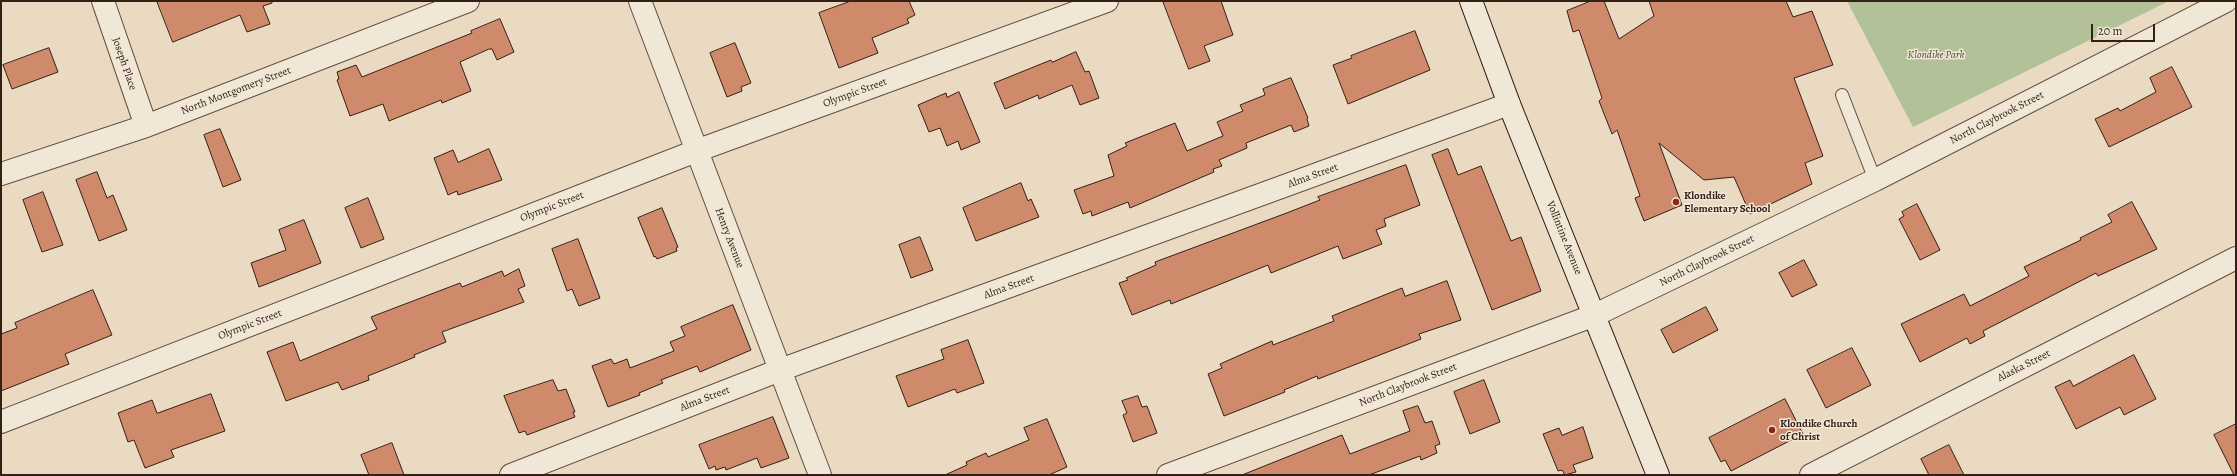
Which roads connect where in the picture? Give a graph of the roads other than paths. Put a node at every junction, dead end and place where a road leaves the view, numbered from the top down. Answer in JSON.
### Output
{"nodes":[{"id":1,"x":103,"y":1,"type":"edge"},
{"id":2,"x":468,"y":1,"type":"edge"},
{"id":3,"x":640,"y":1,"type":"edge"},
{"id":4,"x":1107,"y":1,"type":"edge"},
{"id":5,"x":1471,"y":1,"type":"edge"},
{"id":6,"x":2226,"y":1,"type":"edge"},
{"id":7,"x":1842,"y":94,"type":"dead end"},
{"id":8,"x":1509,"y":104,"type":"junction"},
{"id":9,"x":146,"y":126,"type":"junction"},
{"id":10,"x":696,"y":151,"type":"junction"},
{"id":11,"x":1,"y":173,"type":"edge"},
{"id":12,"x":1875,"y":180,"type":"junction"},
{"id":13,"x":2236,"y":258,"type":"edge"},
{"id":14,"x":1595,"y":315,"type":"junction"},
{"id":15,"x":780,"y":370,"type":"junction"},
{"id":16,"x":1,"y":422,"type":"edge"},
{"id":17,"x":511,"y":475,"type":"edge"},
{"id":18,"x":820,"y":475,"type":"edge"},
{"id":19,"x":1168,"y":475,"type":"edge"},
{"id":20,"x":1658,"y":475,"type":"edge"},
{"id":21,"x":1811,"y":475,"type":"edge"}],
"edges":[{"from":1,"to":9,"type":"street","name":"Joseph Place"},
{"from":2,"to":9,"type":"street","name":"North Montgomery Street"},
{"from":3,"to":10,"type":"street","name":"Henry Avenue"},
{"from":4,"to":10,"type":"street","name":"Olympic Street"},
{"from":5,"to":8,"type":"street","name":"Vollintine Avenue"},
{"from":6,"to":12,"type":"street","name":"North Claybrook Street"},
{"from":7,"to":12,"type":"lane"},
{"from":8,"to":14,"type":"street","name":"Vollintine Avenue"},
{"from":8,"to":15,"type":"street","name":"Alma Street"},
{"from":9,"to":11,"type":"street","name":"North Montgomery Street"},
{"from":10,"to":15,"type":"street","name":"Henry Avenue"},
{"from":10,"to":16,"type":"street","name":"Olympic Street"},
{"from":12,"to":14,"type":"street","name":"North Claybrook Street"},
{"from":13,"to":21,"type":"street","name":"Alaska Street"},
{"from":14,"to":19,"type":"street","name":"North Claybrook Street"},
{"from":14,"to":20,"type":"street","name":"Vollintine Avenue"},
{"from":15,"to":17,"type":"street","name":"Alma Street"},
{"from":15,"to":18,"type":"street","name":"Henry Avenue"}]}
